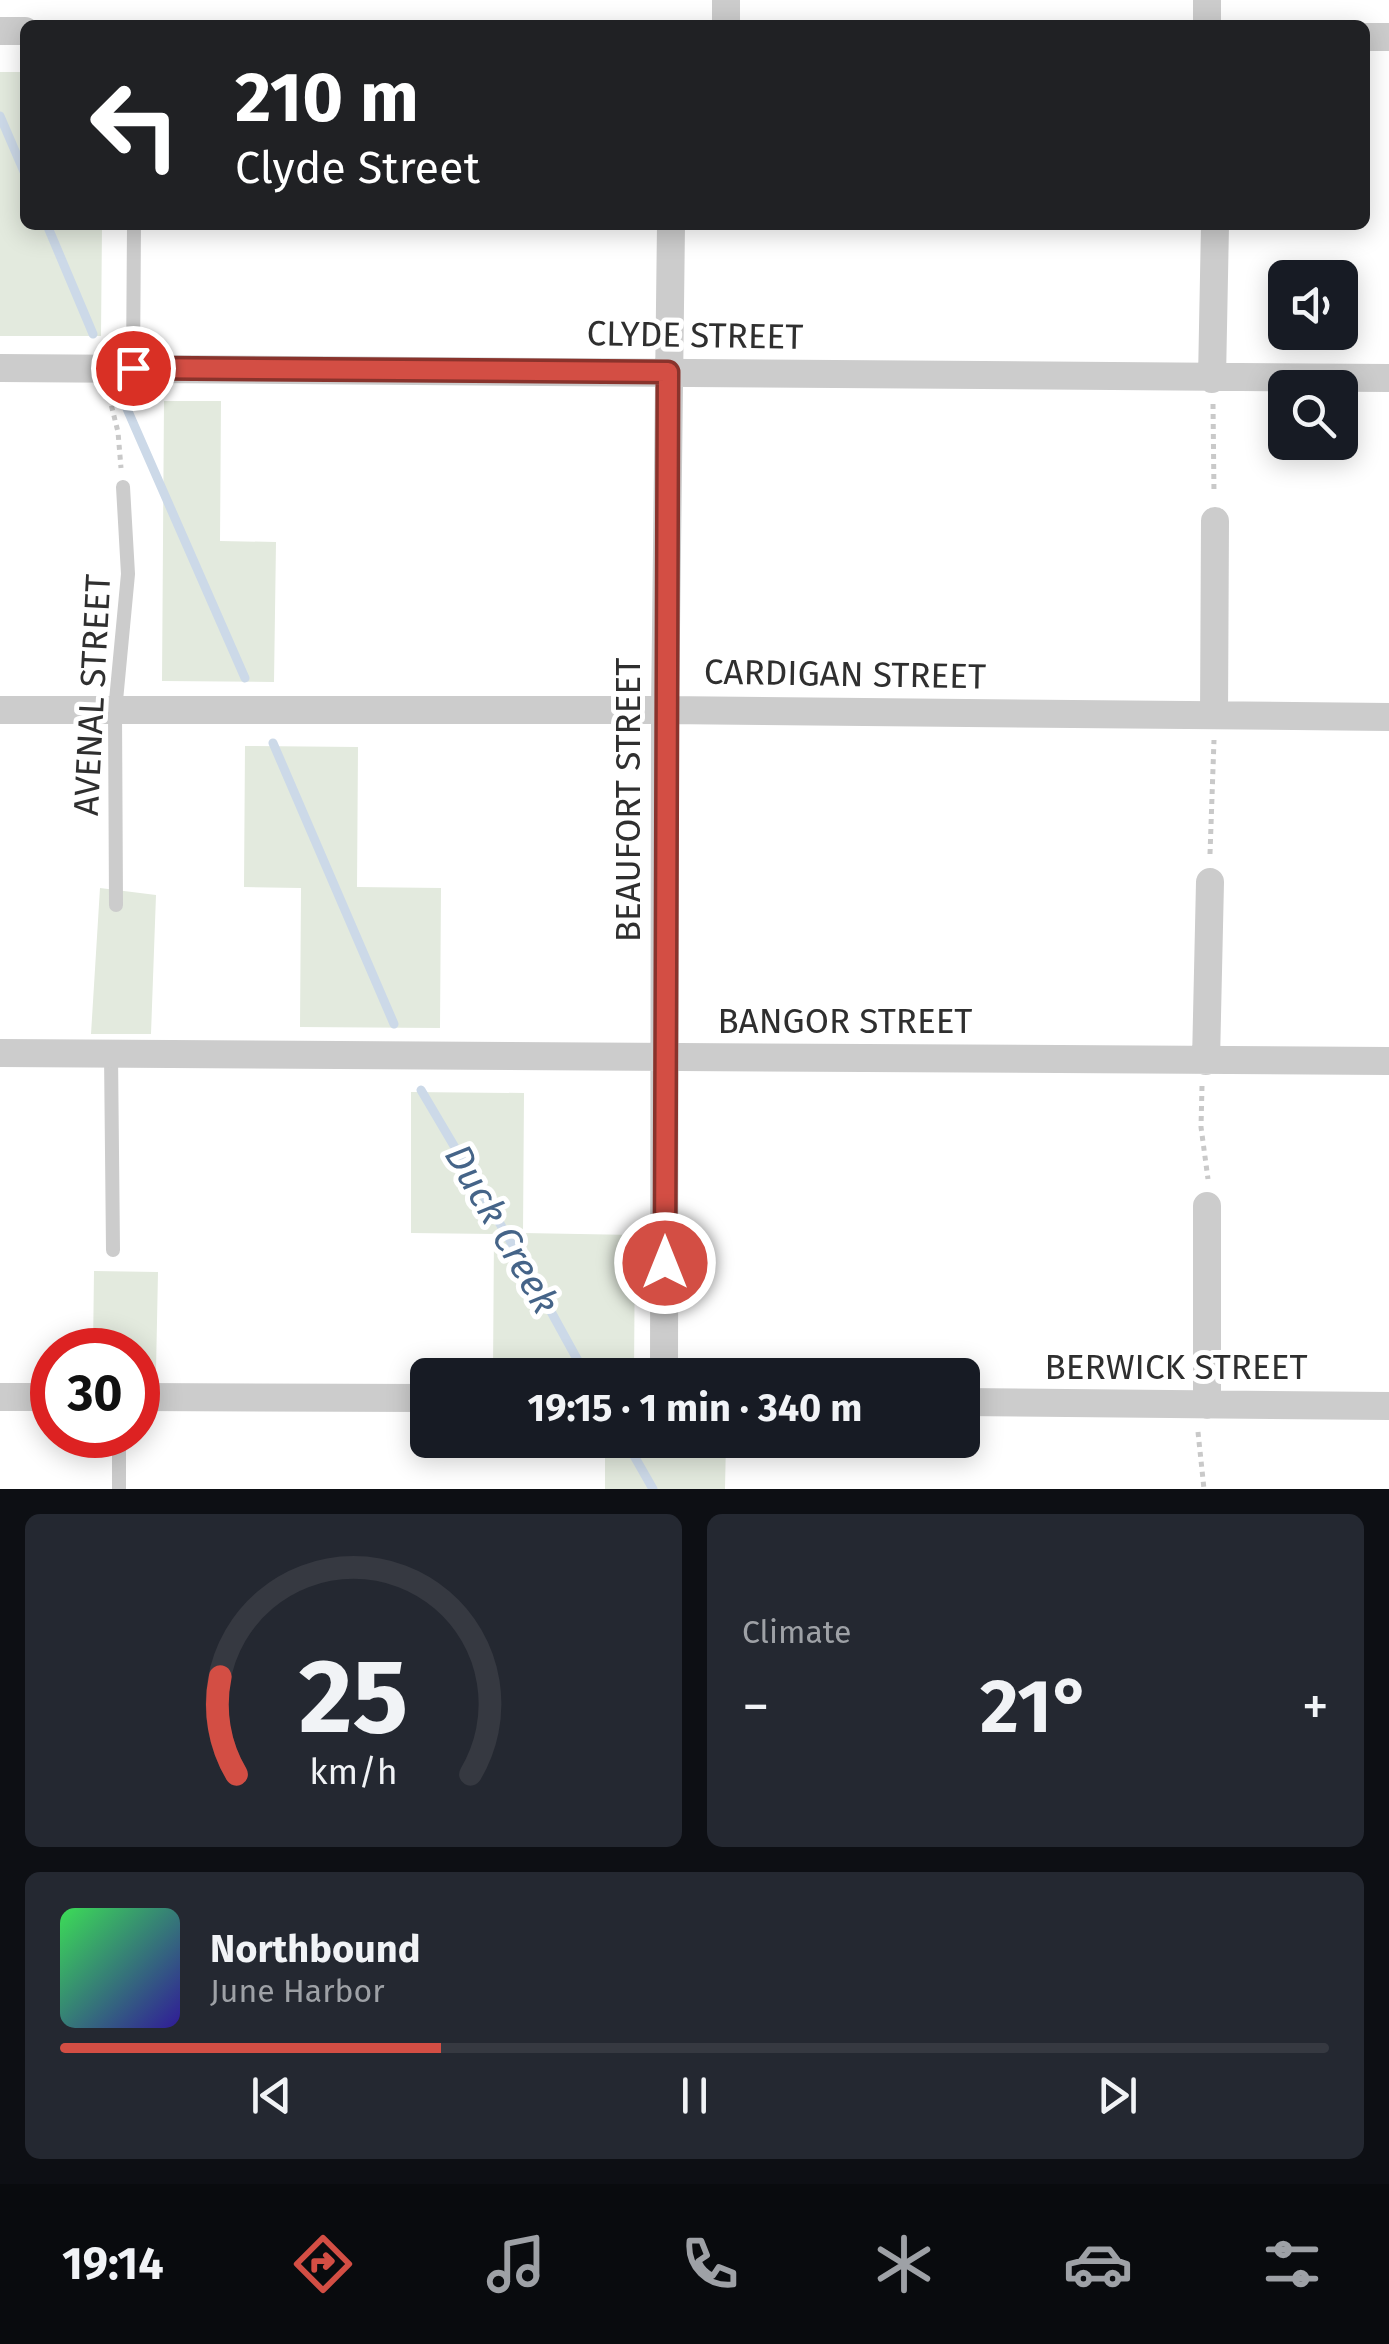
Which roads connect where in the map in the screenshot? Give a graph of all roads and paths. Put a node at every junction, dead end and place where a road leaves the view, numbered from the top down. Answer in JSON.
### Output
{"nodes":[{"id":1,"x":134,"y":230,"type":"edge"},
{"id":2,"x":670,"y":230,"type":"edge"},
{"id":3,"x":1215,"y":230,"type":"edge"},
{"id":4,"x":0,"y":368,"type":"edge"},
{"id":5,"x":133,"y":368,"type":"junction"},
{"id":6,"x":668,"y":372,"type":"junction"},
{"id":7,"x":1212,"y":378,"type":"junction"},
{"id":8,"x":1389,"y":378,"type":"edge"},
{"id":9,"x":107,"y":388,"type":"dead end"},
{"id":10,"x":123,"y":487,"type":"joint"},
{"id":11,"x":1215,"y":521,"type":"joint"},
{"id":12,"x":0,"y":710,"type":"edge"},
{"id":13,"x":665,"y":710,"type":"junction"},
{"id":14,"x":115,"y":711,"type":"junction"},
{"id":15,"x":1214,"y":715,"type":"junction"},
{"id":16,"x":1389,"y":716,"type":"edge"},
{"id":17,"x":1210,"y":882,"type":"joint"},
{"id":18,"x":116,"y":905,"type":"dead end"},
{"id":19,"x":0,"y":1053,"type":"edge"},
{"id":20,"x":112,"y":1054,"type":"junction"},
{"id":21,"x":666,"y":1057,"type":"junction"},
{"id":22,"x":1206,"y":1061,"type":"junction"},
{"id":23,"x":1389,"y":1061,"type":"edge"},
{"id":24,"x":1207,"y":1206,"type":"joint"},
{"id":25,"x":112,"y":1250,"type":"dead end"},
{"id":26,"x":664,"y":1358,"type":"edge"},
{"id":27,"x":0,"y":1396,"type":"edge"},
{"id":28,"x":30,"y":1397,"type":"edge"},
{"id":29,"x":160,"y":1397,"type":"edge"},
{"id":30,"x":410,"y":1398,"type":"edge"},
{"id":31,"x":980,"y":1402,"type":"edge"},
{"id":32,"x":1207,"y":1404,"type":"junction"},
{"id":33,"x":1389,"y":1406,"type":"edge"},
{"id":34,"x":1198,"y":1432,"type":"dead end"},
{"id":35,"x":119,"y":1458,"type":"edge"},
{"id":36,"x":119,"y":1489,"type":"edge"},
{"id":37,"x":1204,"y":1489,"type":"edge"}],
"edges":[{"from":1,"to":5,"type":"lane"},
{"from":2,"to":6,"type":"street","name":"BEAUFORT STREET"},
{"from":3,"to":7,"type":"street"},
{"from":4,"to":5,"type":"street","name":"CLYDE STREET"},
{"from":5,"to":6,"type":"street","name":"CLYDE STREET"},
{"from":6,"to":7,"type":"street","name":"CLYDE STREET"},
{"from":6,"to":13,"type":"street","name":"BEAUFORT STREET"},
{"from":7,"to":8,"type":"street","name":"CLYDE STREET"},
{"from":7,"to":11,"type":"path"},
{"from":9,"to":10,"type":"path"},
{"from":10,"to":14,"type":"lane","name":"AVENAL STREET"},
{"from":11,"to":15,"type":"street"},
{"from":12,"to":14,"type":"street","name":"CARDIGAN STREET"},
{"from":13,"to":14,"type":"street","name":"CARDIGAN STREET"},
{"from":13,"to":15,"type":"street","name":"CARDIGAN STREET"},
{"from":13,"to":21,"type":"street","name":"BEAUFORT STREET"},
{"from":14,"to":18,"type":"lane","name":"AVENAL STREET"},
{"from":15,"to":16,"type":"street","name":"CARDIGAN STREET"},
{"from":15,"to":17,"type":"path"},
{"from":17,"to":22,"type":"street"},
{"from":19,"to":20,"type":"street","name":"BANGOR STREET"},
{"from":20,"to":21,"type":"street","name":"BANGOR STREET"},
{"from":20,"to":25,"type":"lane"},
{"from":21,"to":22,"type":"street","name":"BANGOR STREET"},
{"from":21,"to":26,"type":"street","name":"BEAUFORT STREET"},
{"from":22,"to":23,"type":"street","name":"BANGOR STREET"},
{"from":22,"to":24,"type":"path"},
{"from":24,"to":32,"type":"street"},
{"from":27,"to":28,"type":"street"},
{"from":29,"to":30,"type":"street"},
{"from":31,"to":32,"type":"street","name":"BERWICK STREET"},
{"from":32,"to":33,"type":"street","name":"BERWICK STREET"},
{"from":34,"to":37,"type":"path"},
{"from":35,"to":36,"type":"lane"}]}
